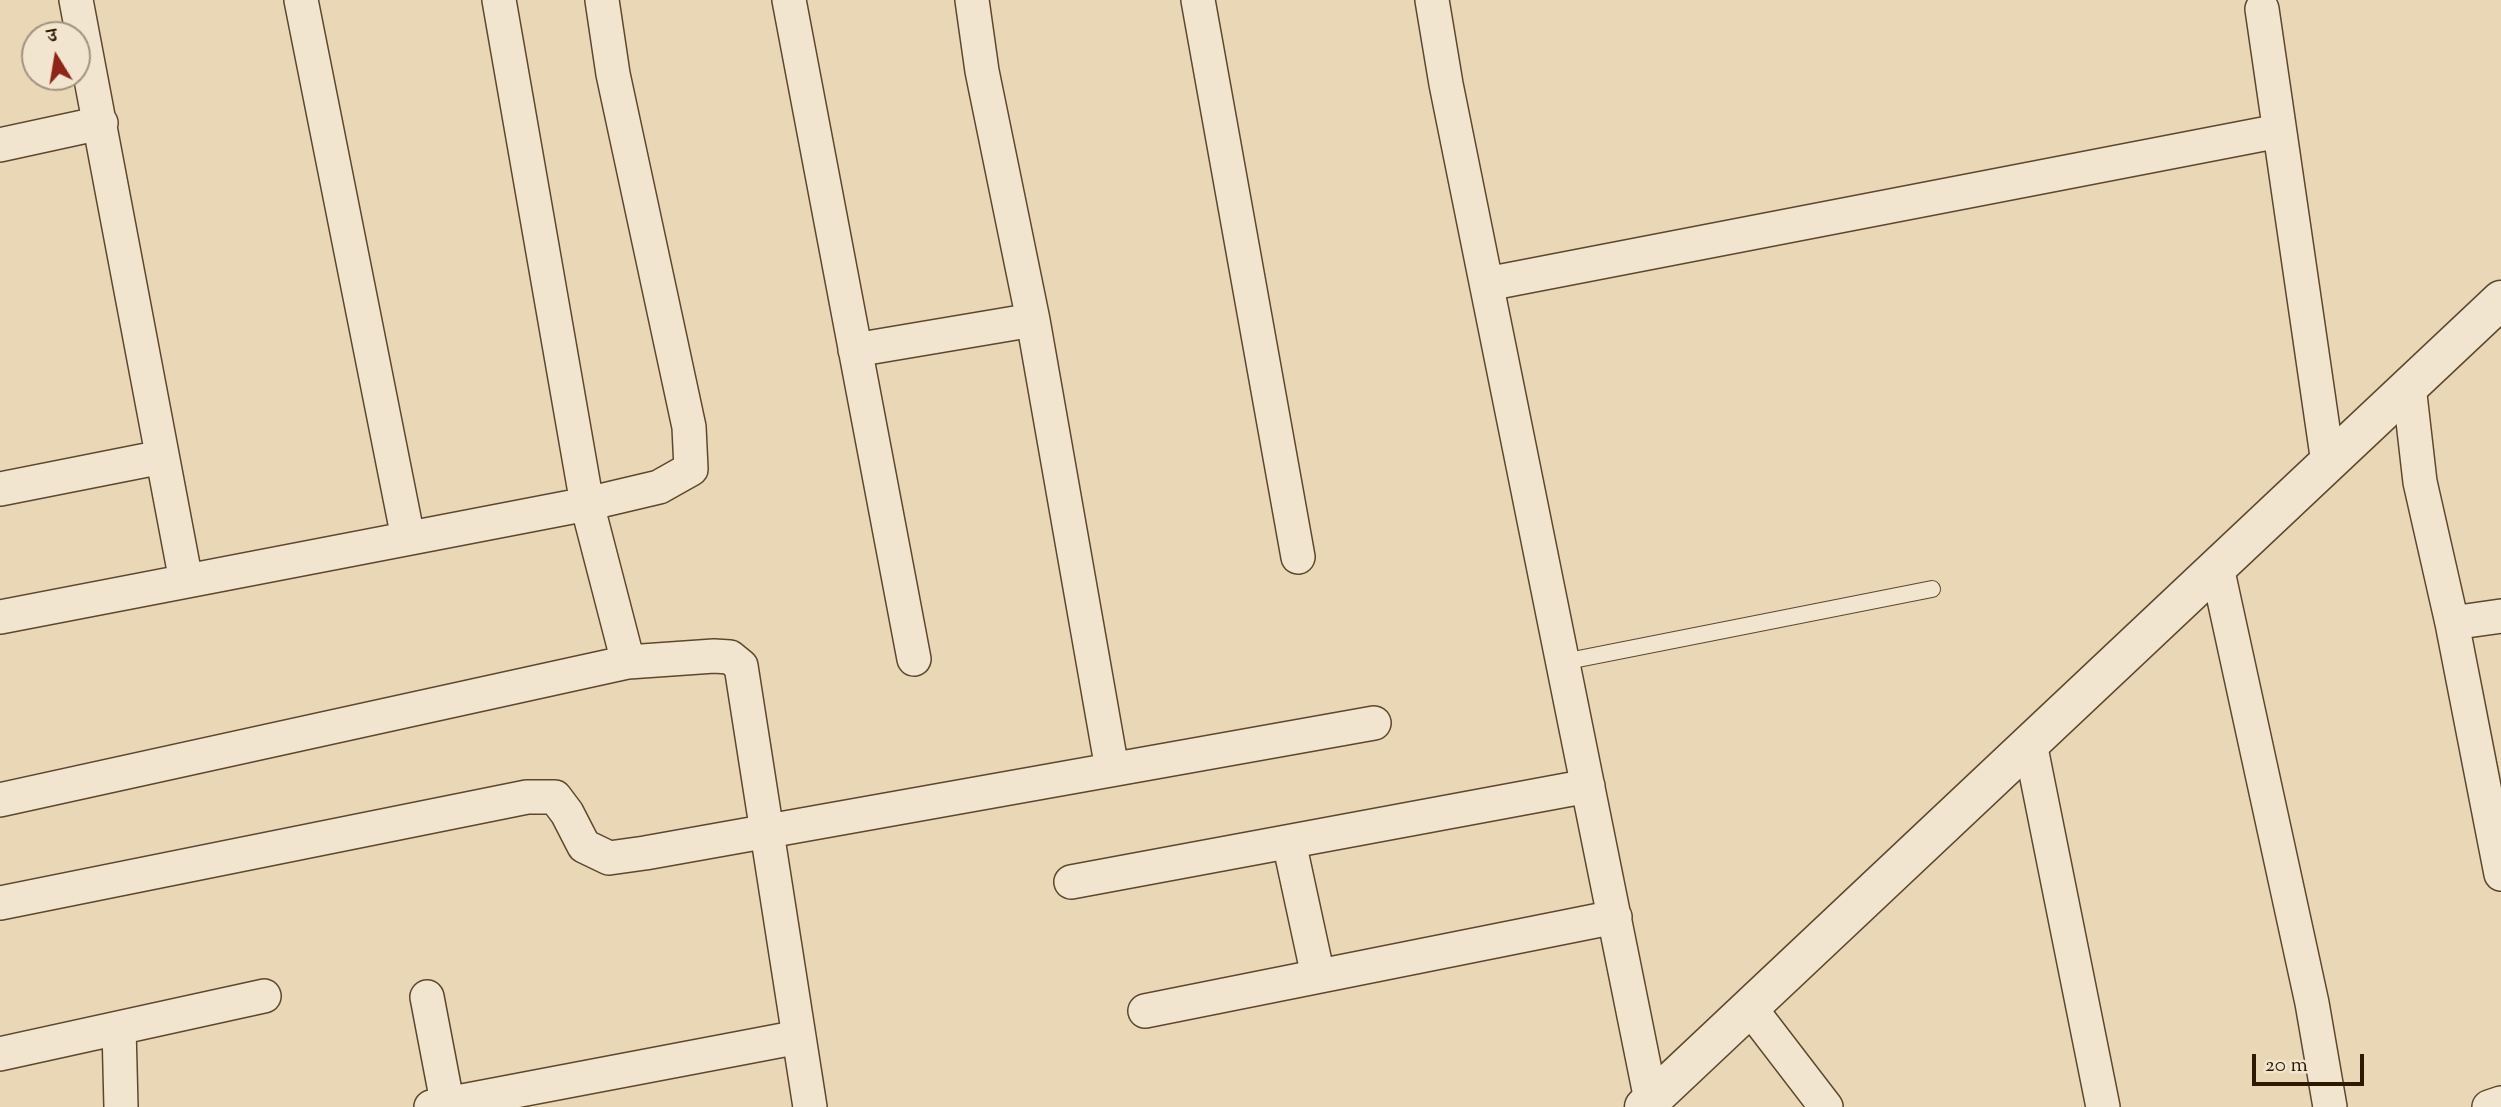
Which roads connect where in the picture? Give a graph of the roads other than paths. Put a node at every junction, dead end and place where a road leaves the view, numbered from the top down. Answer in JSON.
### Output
{"nodes":[{"id":1,"x":76,"y":0,"type":"edge"},
{"id":2,"x":301,"y":0,"type":"edge"},
{"id":3,"x":499,"y":0,"type":"edge"},
{"id":4,"x":602,"y":0,"type":"edge"},
{"id":5,"x":789,"y":0,"type":"edge"},
{"id":6,"x":972,"y":0,"type":"edge"},
{"id":7,"x":1198,"y":0,"type":"edge"},
{"id":8,"x":1432,"y":0,"type":"edge"},
{"id":9,"x":2262,"y":9,"type":"dead end"},
{"id":10,"x":101,"y":123,"type":"junction"},
{"id":11,"x":2279,"y":131,"type":"junction"},
{"id":12,"x":0,"y":145,"type":"edge"},
{"id":13,"x":1487,"y":284,"type":"junction"},
{"id":14,"x":2501,"y":300,"type":"edge"},
{"id":15,"x":1033,"y":320,"type":"junction"},
{"id":16,"x":856,"y":350,"type":"junction"},
{"id":17,"x":2409,"y":386,"type":"junction"},
{"id":18,"x":162,"y":457,"type":"junction"},
{"id":19,"x":2328,"y":463,"type":"junction"},
{"id":20,"x":0,"y":489,"type":"edge"},
{"id":21,"x":587,"y":504,"type":"junction"},
{"id":22,"x":408,"y":538,"type":"junction"},
{"id":23,"x":1298,"y":556,"type":"dead end"},
{"id":24,"x":2217,"y":567,"type":"junction"},
{"id":25,"x":186,"y":581,"type":"junction"},
{"id":26,"x":1932,"y":589,"type":"dead end"},
{"id":27,"x":2501,"y":616,"type":"edge"},
{"id":28,"x":0,"y":617,"type":"edge"},
{"id":29,"x":2452,"y":623,"type":"junction"},
{"id":30,"x":914,"y":659,"type":"dead end"},
{"id":31,"x":628,"y":662,"type":"junction"},
{"id":32,"x":1563,"y":662,"type":"junction"},
{"id":33,"x":1374,"y":723,"type":"dead end"},
{"id":34,"x":2030,"y":743,"type":"junction"},
{"id":35,"x":1112,"y":769,"type":"junction"},
{"id":36,"x":1588,"y":786,"type":"junction"},
{"id":37,"x":0,"y":800,"type":"edge"},
{"id":38,"x":767,"y":830,"type":"junction"},
{"id":39,"x":2497,"y":838,"type":"edge"},
{"id":40,"x":1289,"y":842,"type":"junction"},
{"id":41,"x":2501,"y":874,"type":"edge"},
{"id":42,"x":1071,"y":883,"type":"dead end"},
{"id":43,"x":0,"y":903,"type":"edge"},
{"id":44,"x":1615,"y":917,"type":"junction"},
{"id":45,"x":1318,"y":976,"type":"junction"},
{"id":46,"x":264,"y":996,"type":"dead end"},
{"id":47,"x":427,"y":997,"type":"dead end"},
{"id":48,"x":1750,"y":1007,"type":"junction"},
{"id":49,"x":1145,"y":1011,"type":"dead end"},
{"id":50,"x":119,"y":1028,"type":"junction"},
{"id":51,"x":799,"y":1037,"type":"junction"},
{"id":52,"x":0,"y":1054,"type":"edge"},
{"id":53,"x":2501,"y":1103,"type":"edge"},
{"id":54,"x":1648,"y":1104,"type":"edge"},
{"id":55,"x":442,"y":1106,"type":"edge"},
{"id":56,"x":121,"y":1107,"type":"edge"},
{"id":57,"x":810,"y":1107,"type":"edge"},
{"id":58,"x":1826,"y":1107,"type":"edge"},
{"id":59,"x":2103,"y":1107,"type":"edge"},
{"id":60,"x":2330,"y":1107,"type":"edge"},
{"id":61,"x":2489,"y":1107,"type":"edge"}],
"edges":[{"from":1,"to":10,"type":"street"},
{"from":2,"to":22,"type":"street"},
{"from":3,"to":21,"type":"street"},
{"from":4,"to":21,"type":"street"},
{"from":5,"to":16,"type":"street"},
{"from":6,"to":15,"type":"street"},
{"from":7,"to":23,"type":"street"},
{"from":8,"to":13,"type":"street"},
{"from":9,"to":11,"type":"street"},
{"from":10,"to":12,"type":"street"},
{"from":10,"to":18,"type":"street"},
{"from":11,"to":13,"type":"street"},
{"from":11,"to":19,"type":"street"},
{"from":13,"to":32,"type":"street"},
{"from":14,"to":17,"type":"street"},
{"from":15,"to":16,"type":"street"},
{"from":15,"to":35,"type":"street"},
{"from":16,"to":30,"type":"street"},
{"from":17,"to":19,"type":"street"},
{"from":17,"to":29,"type":"street"},
{"from":18,"to":20,"type":"street"},
{"from":18,"to":25,"type":"street"},
{"from":19,"to":24,"type":"street"},
{"from":21,"to":22,"type":"street"},
{"from":21,"to":31,"type":"street"},
{"from":22,"to":25,"type":"street"},
{"from":24,"to":34,"type":"street"},
{"from":24,"to":60,"type":"street"},
{"from":25,"to":28,"type":"street"},
{"from":26,"to":32,"type":"lane"},
{"from":27,"to":29,"type":"street"},
{"from":29,"to":39,"type":"street"},
{"from":31,"to":37,"type":"street"},
{"from":31,"to":38,"type":"street"},
{"from":32,"to":36,"type":"street"},
{"from":33,"to":35,"type":"street"},
{"from":34,"to":48,"type":"street"},
{"from":34,"to":59,"type":"street"},
{"from":35,"to":38,"type":"street"},
{"from":36,"to":40,"type":"street"},
{"from":36,"to":44,"type":"street"},
{"from":38,"to":43,"type":"street"},
{"from":38,"to":51,"type":"street"},
{"from":39,"to":41,"type":"street"},
{"from":40,"to":42,"type":"street"},
{"from":40,"to":45,"type":"street"},
{"from":44,"to":45,"type":"street"},
{"from":44,"to":54,"type":"street"},
{"from":45,"to":49,"type":"street"},
{"from":46,"to":50,"type":"street"},
{"from":47,"to":55,"type":"street"},
{"from":48,"to":54,"type":"street"},
{"from":48,"to":58,"type":"street"},
{"from":50,"to":52,"type":"street"},
{"from":50,"to":56,"type":"street"},
{"from":51,"to":55,"type":"street"},
{"from":51,"to":57,"type":"street"},
{"from":53,"to":61,"type":"street"}]}
